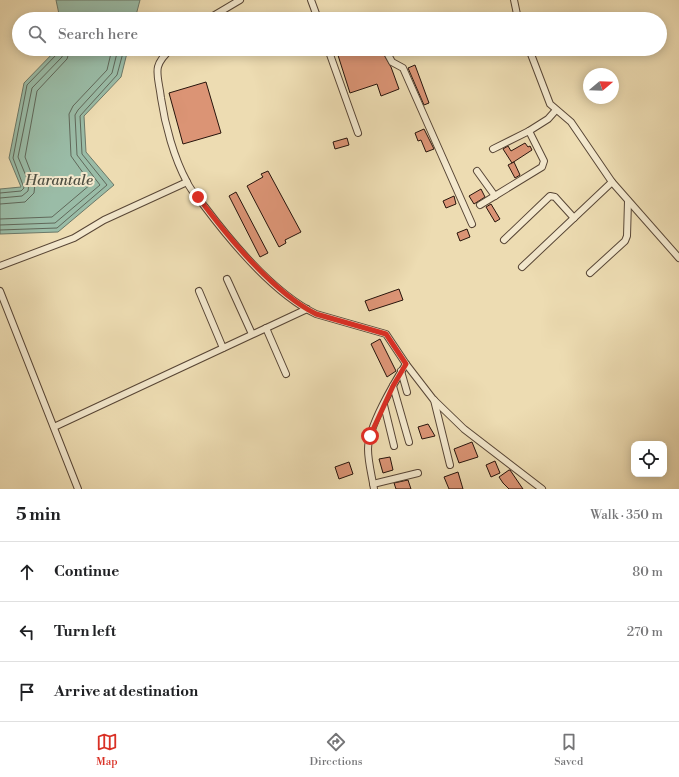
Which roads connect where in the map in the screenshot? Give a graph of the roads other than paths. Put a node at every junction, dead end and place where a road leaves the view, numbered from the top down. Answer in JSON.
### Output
{"nodes":[{"id":1,"x":240,"y":0,"type":"edge"},
{"id":2,"x":311,"y":0,"type":"edge"},
{"id":3,"x":514,"y":0,"type":"edge"},
{"id":4,"x":220,"y":12,"type":"edge"},
{"id":5,"x":315,"y":12,"type":"edge"},
{"id":6,"x":517,"y":12,"type":"edge"},
{"id":7,"x":163,"y":56,"type":"edge"},
{"id":8,"x":330,"y":56,"type":"edge"},
{"id":9,"x":389,"y":56,"type":"edge"},
{"id":10,"x":532,"y":56,"type":"edge"},
{"id":11,"x":556,"y":110,"type":"junction"},
{"id":12,"x":529,"y":131,"type":"junction"},
{"id":13,"x":358,"y":133,"type":"dead end"},
{"id":14,"x":493,"y":149,"type":"dead end"},
{"id":15,"x":477,"y":171,"type":"dead end"},
{"id":16,"x":187,"y":182,"type":"junction"},
{"id":17,"x":612,"y":182,"type":"junction"},
{"id":18,"x":494,"y":196,"type":"junction"},
{"id":19,"x":628,"y":201,"type":"junction"},
{"id":20,"x":480,"y":205,"type":"dead end"},
{"id":21,"x":574,"y":218,"type":"junction"},
{"id":22,"x":472,"y":224,"type":"dead end"},
{"id":23,"x":504,"y":240,"type":"dead end"},
{"id":24,"x":679,"y":258,"type":"edge"},
{"id":25,"x":0,"y":266,"type":"edge"},
{"id":26,"x":522,"y":267,"type":"dead end"},
{"id":27,"x":590,"y":273,"type":"dead end"},
{"id":28,"x":227,"y":279,"type":"dead end"},
{"id":29,"x":0,"y":291,"type":"edge"},
{"id":30,"x":199,"y":291,"type":"dead end"},
{"id":31,"x":307,"y":309,"type":"junction"},
{"id":32,"x":266,"y":328,"type":"junction"},
{"id":33,"x":252,"y":334,"type":"junction"},
{"id":34,"x":223,"y":348,"type":"junction"},
{"id":35,"x":406,"y":364,"type":"junction"},
{"id":36,"x":401,"y":371,"type":"junction"},
{"id":37,"x":286,"y":374,"type":"dead end"},
{"id":38,"x":393,"y":386,"type":"junction"},
{"id":39,"x":407,"y":392,"type":"dead end"},
{"id":40,"x":433,"y":399,"type":"junction"},
{"id":41,"x":384,"y":405,"type":"junction"},
{"id":42,"x":54,"y":427,"type":"junction"},
{"id":43,"x":409,"y":442,"type":"dead end"},
{"id":44,"x":394,"y":446,"type":"dead end"},
{"id":45,"x":450,"y":465,"type":"dead end"},
{"id":46,"x":418,"y":473,"type":"dead end"},
{"id":47,"x":373,"y":486,"type":"edge"},
{"id":48,"x":78,"y":489,"type":"edge"},
{"id":49,"x":542,"y":489,"type":"edge"}],
"edges":[{"from":1,"to":4,"type":"street"},
{"from":2,"to":5,"type":"street"},
{"from":3,"to":6,"type":"street"},
{"from":7,"to":16,"type":"street"},
{"from":8,"to":13,"type":"street"},
{"from":9,"to":22,"type":"street"},
{"from":10,"to":11,"type":"street"},
{"from":11,"to":12,"type":"street"},
{"from":11,"to":17,"type":"street"},
{"from":12,"to":14,"type":"street"},
{"from":12,"to":18,"type":"street"},
{"from":15,"to":18,"type":"street"},
{"from":16,"to":25,"type":"street"},
{"from":16,"to":31,"type":"street"},
{"from":17,"to":19,"type":"street"},
{"from":17,"to":21,"type":"street"},
{"from":18,"to":20,"type":"street"},
{"from":19,"to":24,"type":"street"},
{"from":19,"to":27,"type":"street"},
{"from":21,"to":23,"type":"street"},
{"from":21,"to":26,"type":"street"},
{"from":28,"to":33,"type":"street"},
{"from":29,"to":42,"type":"street"},
{"from":30,"to":34,"type":"street"},
{"from":31,"to":32,"type":"street"},
{"from":31,"to":35,"type":"street"},
{"from":32,"to":33,"type":"street"},
{"from":32,"to":37,"type":"street"},
{"from":33,"to":34,"type":"street"},
{"from":34,"to":42,"type":"street"},
{"from":35,"to":36,"type":"street"},
{"from":35,"to":40,"type":"street"},
{"from":36,"to":38,"type":"street"},
{"from":36,"to":39,"type":"street"},
{"from":38,"to":41,"type":"street"},
{"from":38,"to":43,"type":"street"},
{"from":40,"to":45,"type":"street"},
{"from":40,"to":49,"type":"street"},
{"from":41,"to":44,"type":"street"},
{"from":41,"to":47,"type":"street"},
{"from":42,"to":48,"type":"street"},
{"from":46,"to":47,"type":"street"}]}
